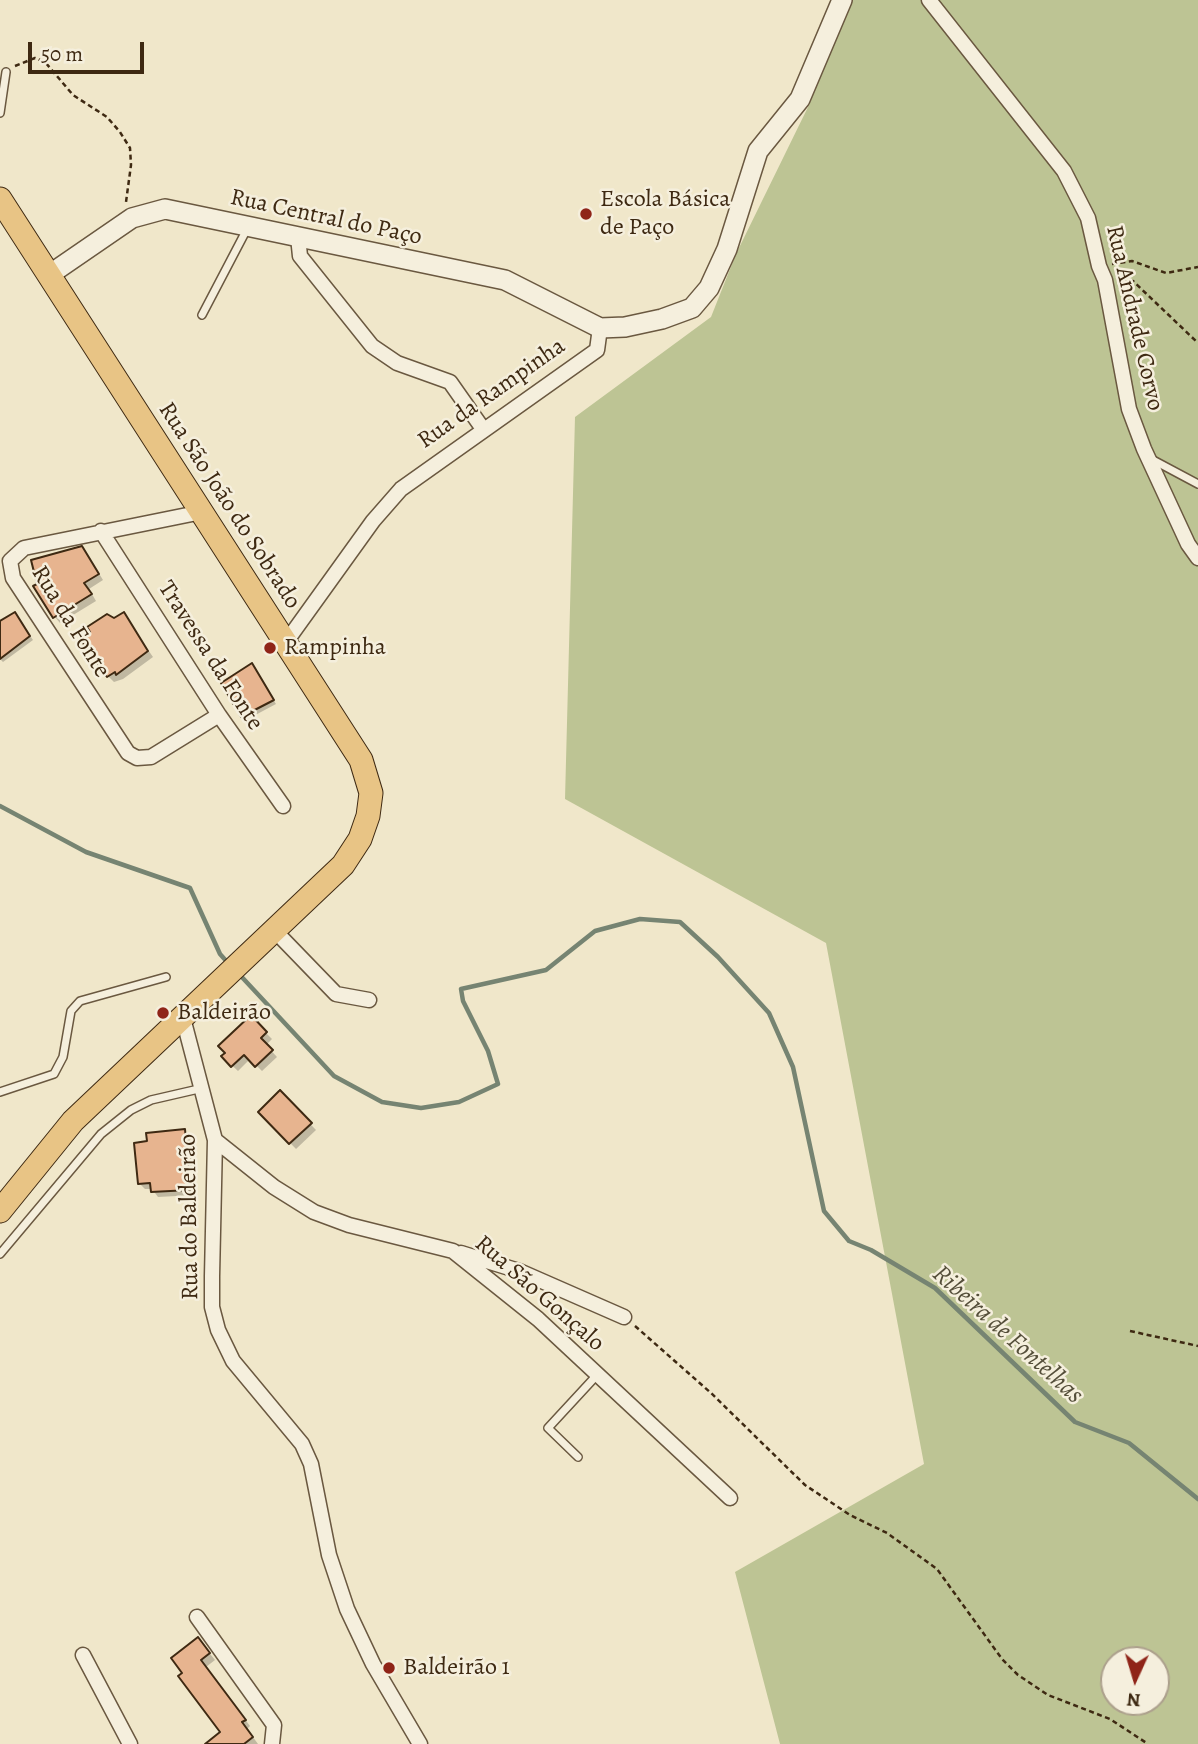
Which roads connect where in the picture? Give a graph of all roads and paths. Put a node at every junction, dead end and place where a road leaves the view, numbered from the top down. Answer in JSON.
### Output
{"nodes":[{"id":1,"x":842,"y":0,"type":"edge"},
{"id":2,"x":929,"y":0,"type":"edge"},
{"id":3,"x":6,"y":72,"type":"joint"},
{"id":4,"x":0,"y":113,"type":"edge"},
{"id":5,"x":0,"y":198,"type":"edge"},
{"id":6,"x":132,"y":218,"type":"junction"},
{"id":7,"x":249,"y":226,"type":"junction"},
{"id":8,"x":298,"y":237,"type":"junction"},
{"id":9,"x":1098,"y":266,"type":"junction"},
{"id":10,"x":1198,"y":267,"type":"edge"},
{"id":11,"x":49,"y":275,"type":"junction"},
{"id":12,"x":1105,"y":280,"type":"junction"},
{"id":13,"x":202,"y":315,"type":"dead end"},
{"id":14,"x":600,"y":328,"type":"junction"},
{"id":15,"x":1198,"y":343,"type":"edge"},
{"id":16,"x":483,"y":429,"type":"junction"},
{"id":17,"x":1147,"y":457,"type":"junction"},
{"id":18,"x":1198,"y":484,"type":"edge"},
{"id":19,"x":188,"y":489,"type":"junction"},
{"id":20,"x":202,"y":512,"type":"junction"},
{"id":21,"x":164,"y":517,"type":"junction"},
{"id":22,"x":101,"y":531,"type":"junction"},
{"id":23,"x":1198,"y":558,"type":"edge"},
{"id":24,"x":286,"y":642,"type":"junction"},
{"id":25,"x":219,"y":715,"type":"junction"},
{"id":26,"x":283,"y":806,"type":"dead end"},
{"id":27,"x":275,"y":930,"type":"junction"},
{"id":28,"x":166,"y":977,"type":"dead end"},
{"id":29,"x":369,"y":1000,"type":"dead end"},
{"id":30,"x":183,"y":1018,"type":"junction"},
{"id":31,"x":203,"y":1088,"type":"junction"},
{"id":32,"x":0,"y":1092,"type":"edge"},
{"id":33,"x":215,"y":1140,"type":"junction"},
{"id":34,"x":0,"y":1212,"type":"edge"},
{"id":35,"x":453,"y":1251,"type":"junction"},
{"id":36,"x":0,"y":1254,"type":"edge"},
{"id":37,"x":624,"y":1317,"type":"joint"},
{"id":38,"x":1130,"y":1331,"type":"dead end"},
{"id":39,"x":1198,"y":1346,"type":"edge"},
{"id":40,"x":598,"y":1374,"type":"junction"},
{"id":41,"x":578,"y":1457,"type":"dead end"},
{"id":42,"x":730,"y":1498,"type":"dead end"},
{"id":43,"x":197,"y":1617,"type":"dead end"},
{"id":44,"x":83,"y":1655,"type":"dead end"},
{"id":45,"x":130,"y":1744,"type":"edge"},
{"id":46,"x":272,"y":1744,"type":"edge"},
{"id":47,"x":420,"y":1744,"type":"edge"},
{"id":48,"x":1148,"y":1744,"type":"edge"}],
"edges":[{"from":1,"to":14,"type":"street"},
{"from":2,"to":9,"type":"street","name":"Rua Andrade Corvo"},
{"from":3,"to":4,"type":"lane"},
{"from":3,"to":6,"type":"path"},
{"from":5,"to":11,"type":"main road","name":"Rua São João do Sobrado"},
{"from":6,"to":7,"type":"street","name":"Rua Central do Paço"},
{"from":6,"to":11,"type":"street","name":"Rua Central do Paço"},
{"from":7,"to":8,"type":"street","name":"Rua Central do Paço"},
{"from":7,"to":13,"type":"lane"},
{"from":8,"to":14,"type":"street","name":"Rua Central do Paço"},
{"from":8,"to":16,"type":"street"},
{"from":9,"to":10,"type":"path"},
{"from":9,"to":12,"type":"street","name":"Rua Andrade Corvo"},
{"from":11,"to":19,"type":"main road","name":"Rua São João do Sobrado"},
{"from":12,"to":15,"type":"path"},
{"from":12,"to":17,"type":"street","name":"Rua Andrade Corvo"},
{"from":14,"to":16,"type":"street","name":"Rua da Rampinha"},
{"from":16,"to":24,"type":"street","name":"Rua da Rampinha"},
{"from":17,"to":18,"type":"lane"},
{"from":17,"to":23,"type":"street","name":"Rua Andrade Corvo"},
{"from":19,"to":20,"type":"main road","name":"Rua São João do Sobrado"},
{"from":19,"to":21,"type":"street"},
{"from":20,"to":21,"type":"street","name":"Rua da Fonte"},
{"from":20,"to":24,"type":"main road","name":"Rua São João do Sobrado"},
{"from":21,"to":22,"type":"street","name":"Rua da Fonte"},
{"from":22,"to":25,"type":"street","name":"Travessa da Fonte"},
{"from":22,"to":25,"type":"street","name":"Rua da Fonte"},
{"from":24,"to":27,"type":"main road","name":"Rua São João do Sobrado"},
{"from":25,"to":26,"type":"street","name":"Travessa da Fonte"},
{"from":27,"to":29,"type":"street"},
{"from":27,"to":30,"type":"main road","name":"Rua São João do Sobrado"},
{"from":28,"to":32,"type":"lane"},
{"from":30,"to":31,"type":"street","name":"Rua do Baldeirão"},
{"from":30,"to":34,"type":"main road","name":"Rua São João do Sobrado"},
{"from":31,"to":33,"type":"street","name":"Rua do Baldeirão"},
{"from":31,"to":36,"type":"lane"},
{"from":33,"to":35,"type":"street","name":"Rua São Gonçalo"},
{"from":33,"to":47,"type":"street","name":"Rua do Baldeirão"},
{"from":35,"to":37,"type":"street"},
{"from":35,"to":40,"type":"street","name":"Rua São Gonçalo"},
{"from":37,"to":48,"type":"path"},
{"from":38,"to":39,"type":"path"},
{"from":40,"to":41,"type":"lane"},
{"from":40,"to":42,"type":"street","name":"Rua São Gonçalo"},
{"from":43,"to":46,"type":"street"},
{"from":44,"to":45,"type":"street"}]}
